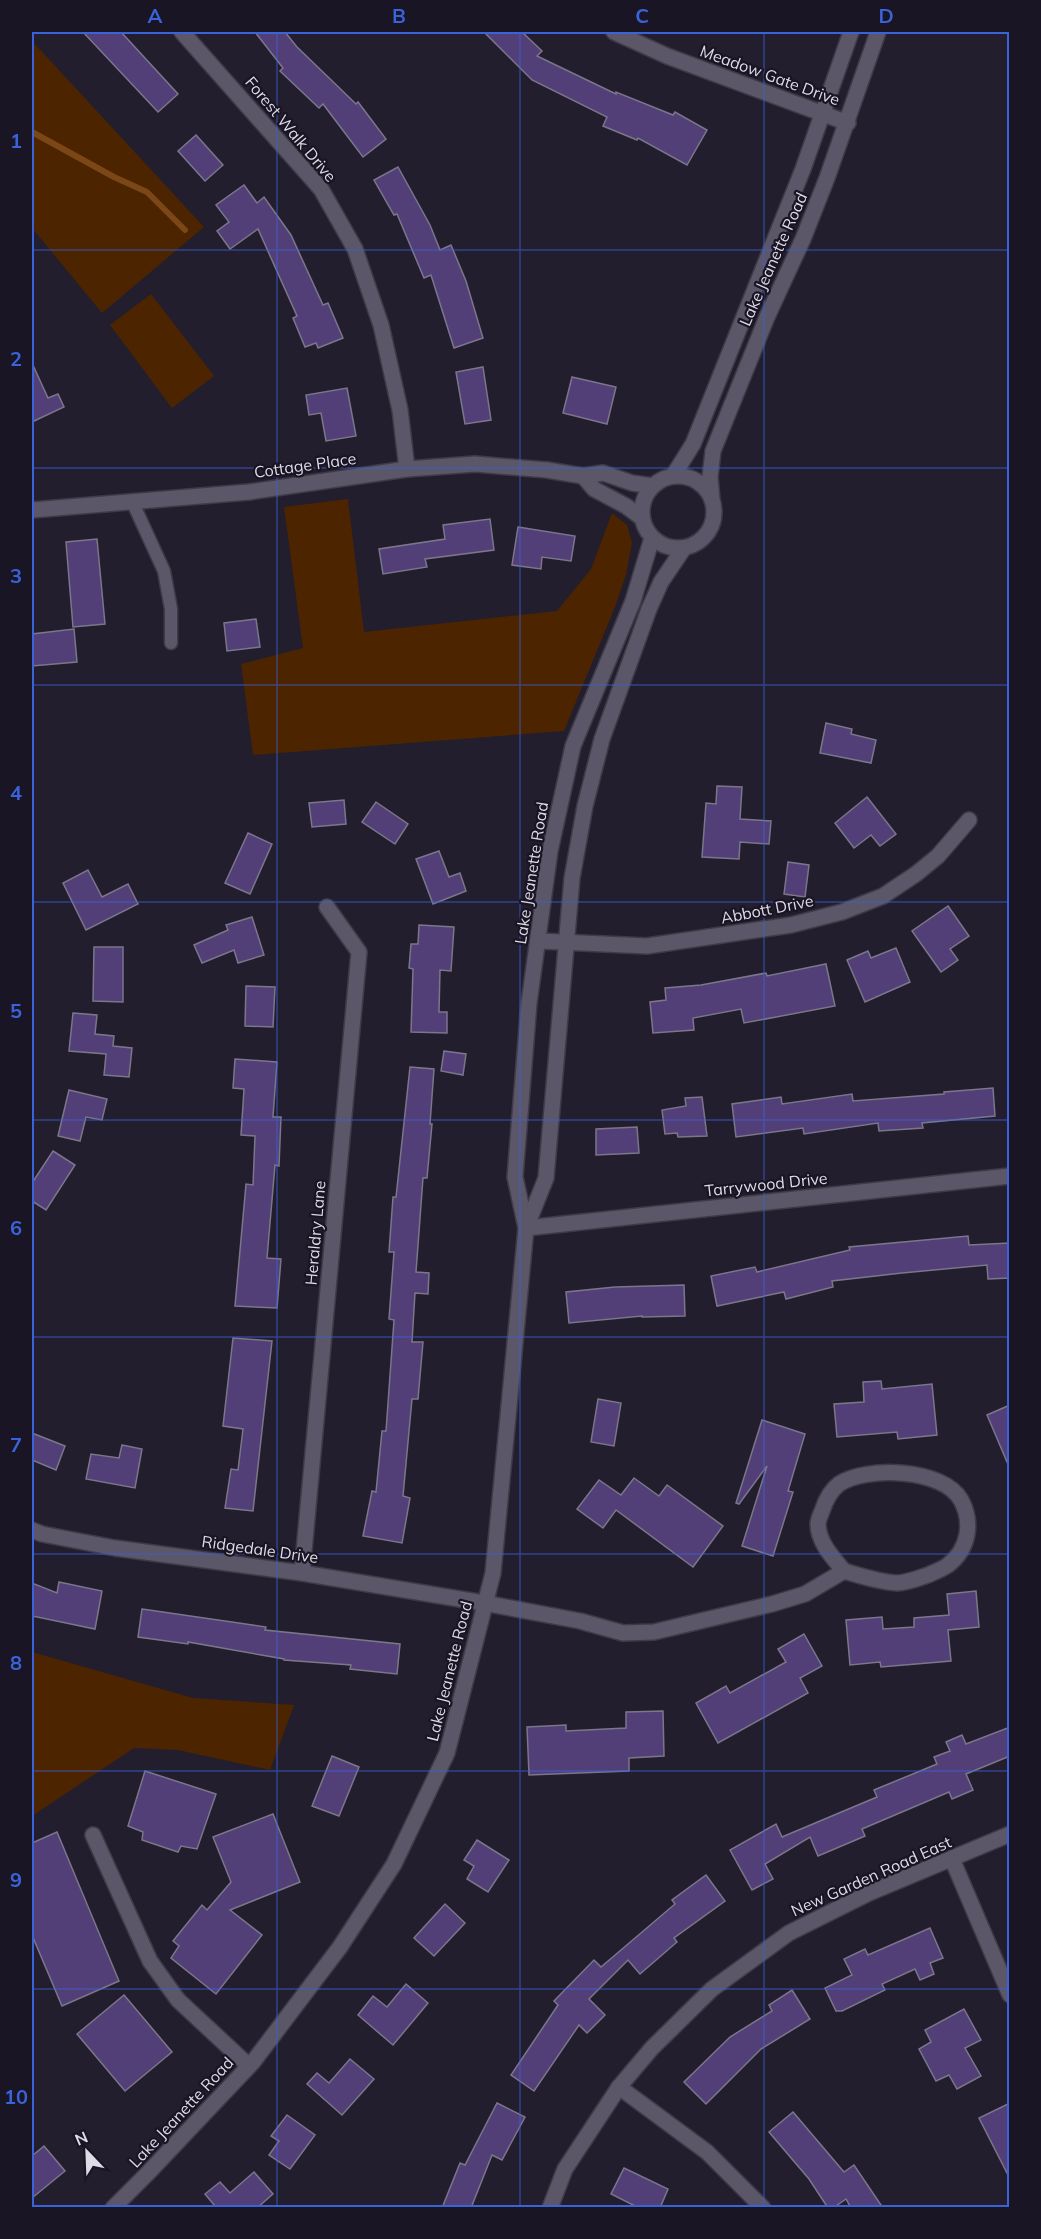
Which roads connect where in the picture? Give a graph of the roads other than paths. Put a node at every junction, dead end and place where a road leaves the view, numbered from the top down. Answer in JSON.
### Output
{"nodes":[{"id":1,"x":182,"y":32,"type":"edge"},
{"id":2,"x":614,"y":32,"type":"edge"},
{"id":3,"x":852,"y":32,"type":"edge"},
{"id":4,"x":878,"y":32,"type":"edge"},
{"id":5,"x":823,"y":113,"type":"junction"},
{"id":6,"x":848,"y":123,"type":"junction"},
{"id":7,"x":407,"y":469,"type":"junction"},
{"id":8,"x":583,"y":476,"type":"junction"},
{"id":9,"x":673,"y":476,"type":"junction"},
{"id":10,"x":653,"y":486,"type":"junction"},
{"id":11,"x":712,"y":500,"type":"junction"},
{"id":12,"x":132,"y":501,"type":"junction"},
{"id":13,"x":32,"y":510,"type":"edge"},
{"id":14,"x":642,"y":518,"type":"junction"},
{"id":15,"x":652,"y":538,"type":"junction"},
{"id":16,"x":684,"y":548,"type":"junction"},
{"id":17,"x":171,"y":643,"type":"dead end"},
{"id":18,"x":969,"y":820,"type":"dead end"},
{"id":19,"x":327,"y":907,"type":"dead end"},
{"id":20,"x":539,"y":941,"type":"junction"},
{"id":21,"x":566,"y":943,"type":"junction"},
{"id":22,"x":1010,"y":1176,"type":"edge"},
{"id":23,"x":526,"y":1228,"type":"junction"},
{"id":24,"x":32,"y":1530,"type":"edge"},
{"id":25,"x":844,"y":1571,"type":"junction"},
{"id":26,"x":302,"y":1573,"type":"junction"},
{"id":27,"x":484,"y":1603,"type":"junction"},
{"id":28,"x":1010,"y":1834,"type":"edge"},
{"id":29,"x":93,"y":1835,"type":"dead end"},
{"id":30,"x":952,"y":1859,"type":"junction"},
{"id":31,"x":1010,"y":1995,"type":"edge"},
{"id":32,"x":249,"y":2066,"type":"junction"},
{"id":33,"x":619,"y":2087,"type":"junction"},
{"id":34,"x":113,"y":2208,"type":"edge"},
{"id":35,"x":550,"y":2208,"type":"edge"},
{"id":36,"x":763,"y":2208,"type":"edge"}],
"edges":[{"from":1,"to":7,"type":"street","name":"Forest Walk Drive"},
{"from":2,"to":5,"type":"street","name":"Meadow Gate Drive"},
{"from":3,"to":5,"type":"street","name":"Lake Jeanette Road"},
{"from":4,"to":6,"type":"street","name":"Lake Jeanette Road"},
{"from":5,"to":6,"type":"street","name":"Meadow Gate Drive"},
{"from":5,"to":9,"type":"street","name":"Lake Jeanette Road"},
{"from":6,"to":11,"type":"street","name":"Lake Jeanette Road"},
{"from":7,"to":8,"type":"street","name":"Cottage Place"},
{"from":7,"to":12,"type":"street","name":"Cottage Place"},
{"from":8,"to":10,"type":"street","name":"Cottage Place"},
{"from":8,"to":14,"type":"street"},
{"from":9,"to":10,"type":"street"},
{"from":9,"to":11,"type":"street"},
{"from":10,"to":14,"type":"street"},
{"from":11,"to":16,"type":"street"},
{"from":12,"to":13,"type":"street","name":"Cottage Place"},
{"from":12,"to":17,"type":"lane"},
{"from":14,"to":15,"type":"street"},
{"from":15,"to":16,"type":"street"},
{"from":15,"to":20,"type":"street","name":"Lake Jeanette Road"},
{"from":16,"to":21,"type":"street","name":"Lake Jeanette Road"},
{"from":18,"to":21,"type":"street","name":"Abbott Drive"},
{"from":19,"to":26,"type":"street","name":"Heraldry Lane"},
{"from":20,"to":21,"type":"street","name":"Abbott Drive"},
{"from":20,"to":23,"type":"street","name":"Lake Jeanette Road"},
{"from":21,"to":23,"type":"street","name":"Lake Jeanette Road"},
{"from":22,"to":23,"type":"street","name":"Tarrywood Drive"},
{"from":23,"to":27,"type":"street","name":"Lake Jeanette Road"},
{"from":24,"to":26,"type":"street","name":"Ridgedale Drive"},
{"from":25,"to":25,"type":"street"},
{"from":25,"to":27,"type":"street","name":"Ridgedale Drive"},
{"from":26,"to":27,"type":"street","name":"Ridgedale Drive"},
{"from":27,"to":32,"type":"street","name":"Lake Jeanette Road"},
{"from":28,"to":30,"type":"street","name":"New Garden Road East"},
{"from":29,"to":32,"type":"street","name":"Lake Jeanette Road"},
{"from":30,"to":31,"type":"street"},
{"from":30,"to":33,"type":"street","name":"New Garden Road East"},
{"from":32,"to":34,"type":"street","name":"Lake Jeanette Road"},
{"from":33,"to":35,"type":"street","name":"New Garden Road East"},
{"from":33,"to":36,"type":"street"}]}
